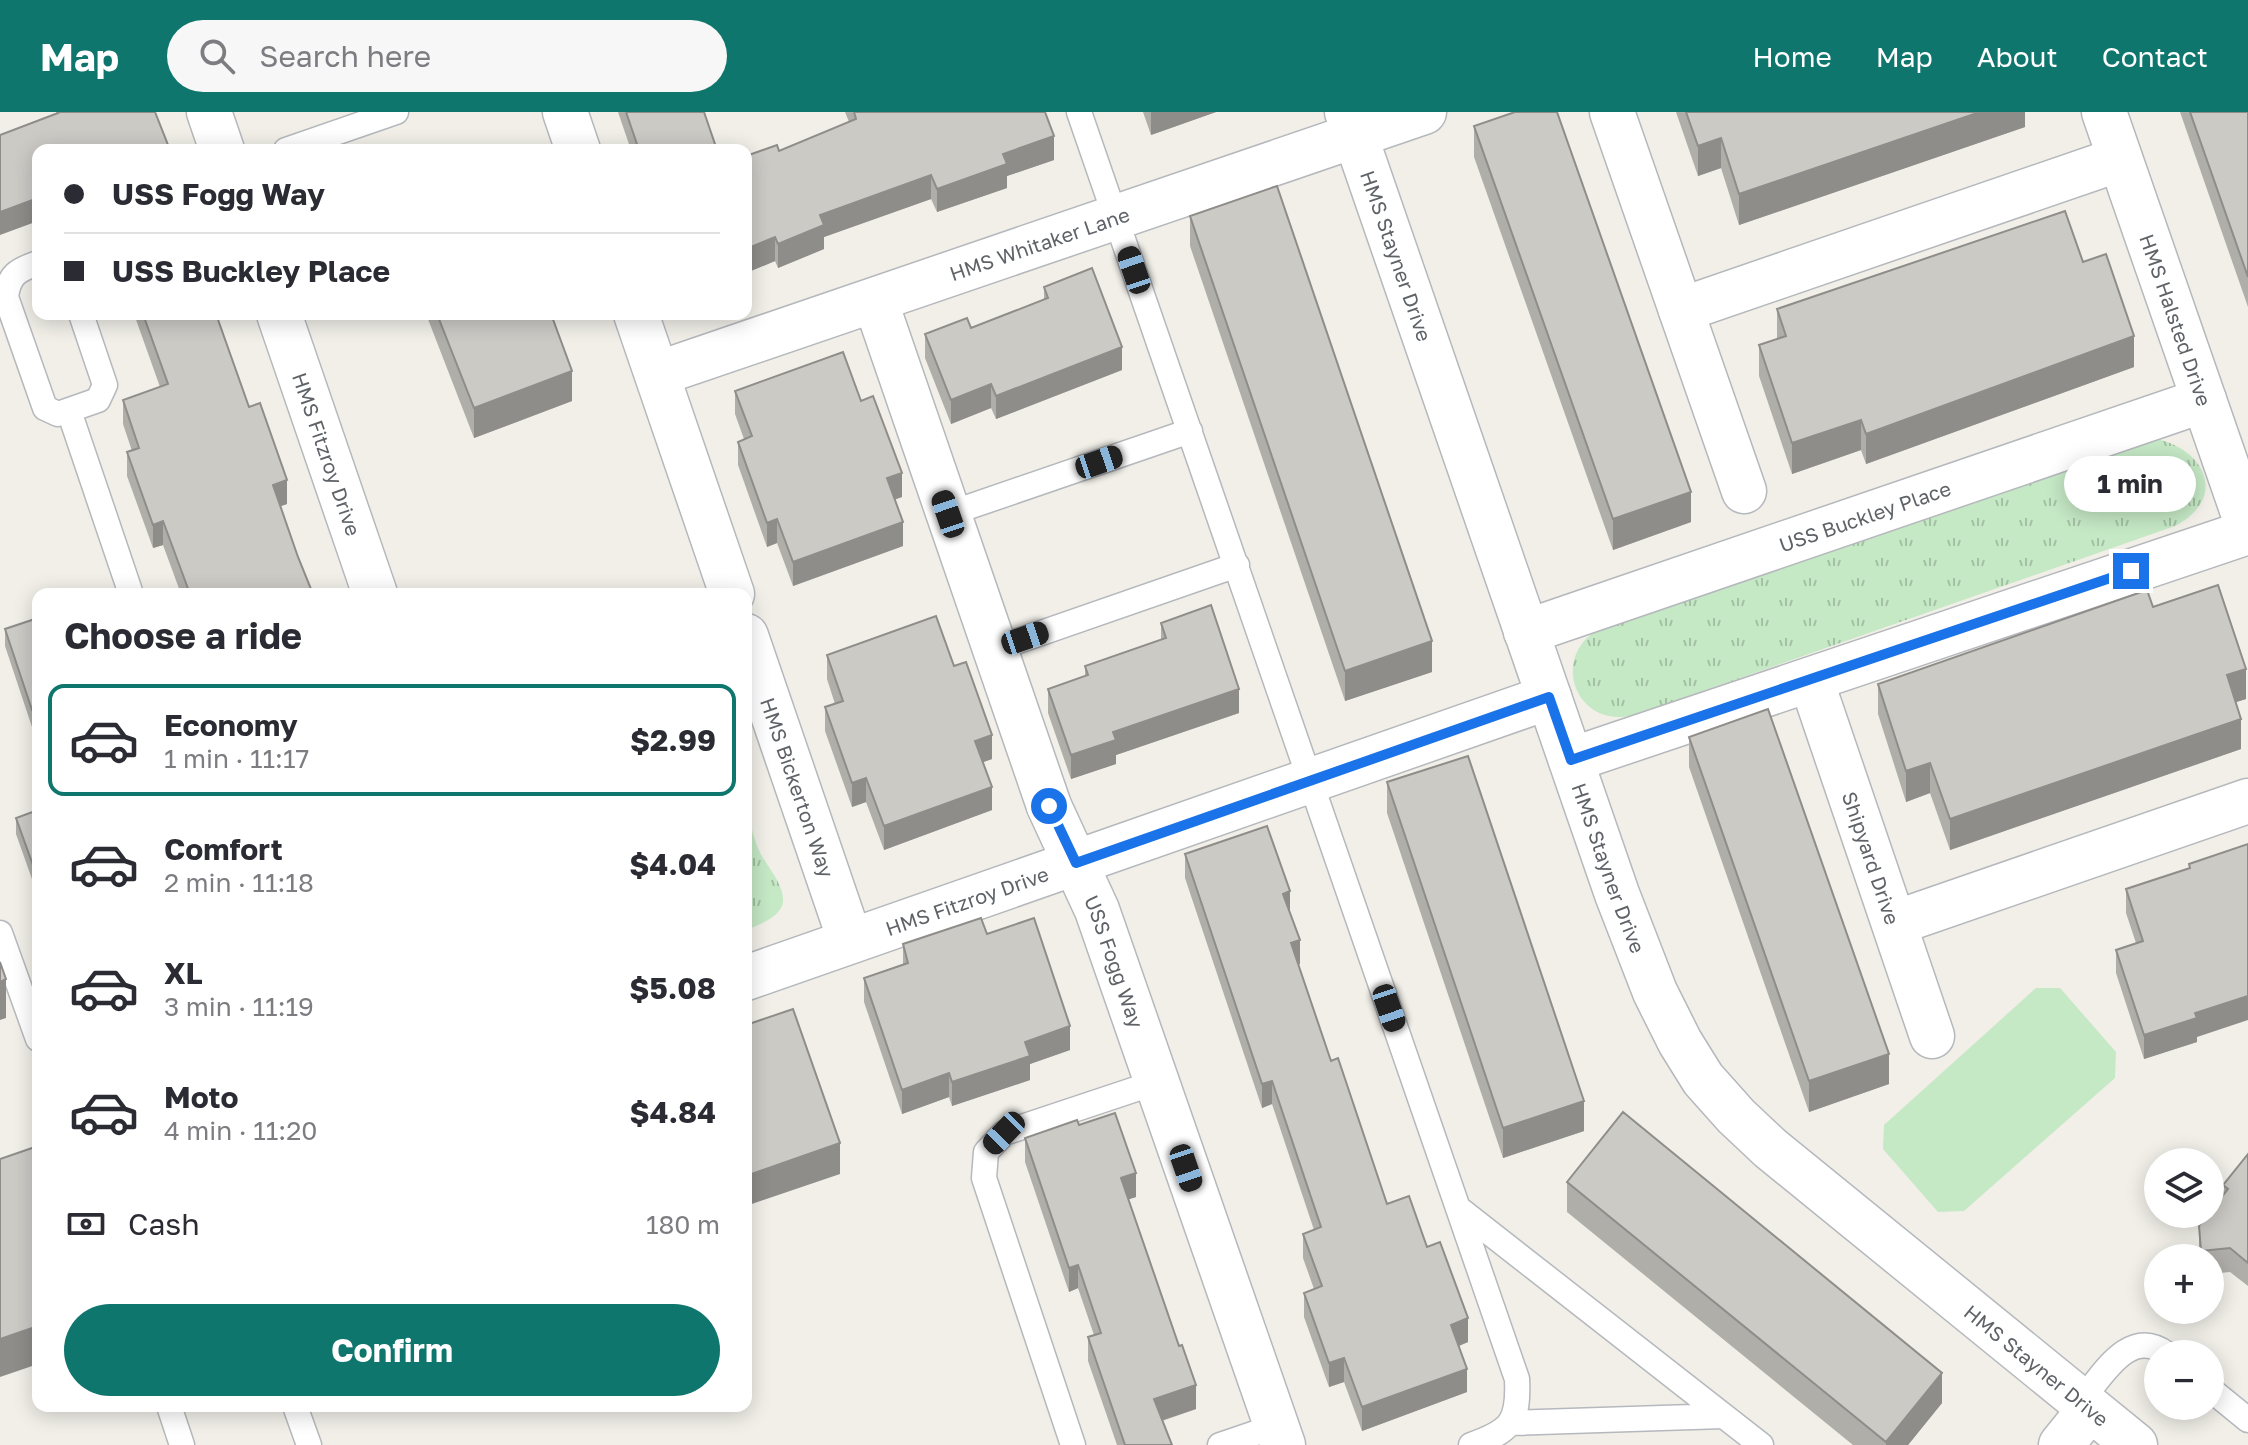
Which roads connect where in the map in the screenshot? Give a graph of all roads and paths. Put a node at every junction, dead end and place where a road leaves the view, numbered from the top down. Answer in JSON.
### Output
{"nodes":[{"id":1,"x":209,"y":112,"type":"edge"},
{"id":2,"x":396,"y":112,"type":"edge"},
{"id":3,"x":565,"y":112,"type":"edge"},
{"id":4,"x":1079,"y":112,"type":"edge"},
{"id":5,"x":1424,"y":112,"type":"edge"},
{"id":6,"x":1612,"y":112,"type":"edge"},
{"id":7,"x":2104,"y":112,"type":"edge"},
{"id":8,"x":1351,"y":124,"type":"edge"},
{"id":9,"x":220,"y":144,"type":"edge"},
{"id":10,"x":303,"y":144,"type":"edge"},
{"id":11,"x":576,"y":144,"type":"edge"},
{"id":12,"x":2120,"y":159,"type":"junction"},
{"id":13,"x":1115,"y":217,"type":"junction"},
{"id":14,"x":32,"y":265,"type":"edge"},
{"id":15,"x":875,"y":300,"type":"junction"},
{"id":16,"x":1681,"y":310,"type":"junction"},
{"id":17,"x":83,"y":320,"type":"edge"},
{"id":18,"x":281,"y":320,"type":"edge"},
{"id":19,"x":638,"y":320,"type":"edge"},
{"id":20,"x":657,"y":374,"type":"junction"},
{"id":21,"x":2204,"y":400,"type":"junction"},
{"id":22,"x":69,"y":411,"type":"junction"},
{"id":23,"x":1190,"y":431,"type":"junction"},
{"id":24,"x":1744,"y":491,"type":"dead end"},
{"id":25,"x":948,"y":514,"type":"junction"},
{"id":26,"x":2248,"y":530,"type":"edge"},
{"id":27,"x":1237,"y":565,"type":"junction"},
{"id":28,"x":129,"y":588,"type":"edge"},
{"id":29,"x":373,"y":588,"type":"edge"},
{"id":30,"x":730,"y":588,"type":"edge"},
{"id":31,"x":1526,"y":632,"type":"junction"},
{"id":32,"x":995,"y":649,"type":"junction"},
{"id":33,"x":752,"y":654,"type":"edge"},
{"id":34,"x":1811,"y":680,"type":"junction"},
{"id":35,"x":1549,"y":697,"type":"junction"},
{"id":36,"x":1571,"y":760,"type":"junction"},
{"id":37,"x":1311,"y":780,"type":"junction"},
{"id":38,"x":2248,"y":801,"type":"edge"},
{"id":39,"x":1076,"y":863,"type":"junction"},
{"id":40,"x":1895,"y":923,"type":"junction"},
{"id":41,"x":0,"y":933,"type":"edge"},
{"id":42,"x":850,"y":940,"type":"junction"},
{"id":43,"x":752,"y":976,"type":"edge"},
{"id":44,"x":32,"y":1022,"type":"edge"},
{"id":45,"x":1932,"y":1036,"type":"dead end"},
{"id":46,"x":1157,"y":1082,"type":"junction"},
{"id":47,"x":1458,"y":1208,"type":"junction"},
{"id":48,"x":2144,"y":1345,"type":"edge"},
{"id":49,"x":2224,"y":1400,"type":"edge"},
{"id":50,"x":2086,"y":1405,"type":"junction"},
{"id":51,"x":171,"y":1412,"type":"edge"},
{"id":52,"x":297,"y":1412,"type":"edge"},
{"id":53,"x":1723,"y":1416,"type":"junction"},
{"id":54,"x":2248,"y":1420,"type":"edge"},
{"id":55,"x":1511,"y":1423,"type":"junction"},
{"id":56,"x":1279,"y":1435,"type":"edge"},
{"id":57,"x":182,"y":1445,"type":"edge"},
{"id":58,"x":309,"y":1445,"type":"edge"},
{"id":59,"x":1073,"y":1445,"type":"edge"},
{"id":60,"x":1220,"y":1445,"type":"edge"},
{"id":61,"x":1471,"y":1445,"type":"edge"},
{"id":62,"x":1761,"y":1445,"type":"edge"},
{"id":63,"x":2061,"y":1445,"type":"edge"},
{"id":64,"x":2135,"y":1445,"type":"edge"}],
"edges":[{"from":1,"to":9,"type":"street"},
{"from":2,"to":10,"type":"lane"},
{"from":3,"to":11,"type":"street"},
{"from":4,"to":13,"type":"lane"},
{"from":5,"to":8,"type":"street","name":"HMS Whitaker Lane"},
{"from":6,"to":16,"type":"street"},
{"from":7,"to":12,"type":"street","name":"HMS Halsted Drive"},
{"from":8,"to":13,"type":"street","name":"HMS Whitaker Lane"},
{"from":8,"to":31,"type":"street","name":"HMS Stayner Drive"},
{"from":12,"to":16,"type":"street"},
{"from":12,"to":21,"type":"street","name":"HMS Halsted Drive"},
{"from":13,"to":15,"type":"street","name":"HMS Whitaker Lane"},
{"from":13,"to":23,"type":"lane"},
{"from":14,"to":22,"type":"lane"},
{"from":15,"to":20,"type":"street","name":"HMS Whitaker Lane"},
{"from":15,"to":25,"type":"street","name":"USS Fogg Way"},
{"from":16,"to":24,"type":"street"},
{"from":17,"to":22,"type":"lane"},
{"from":18,"to":29,"type":"street","name":"HMS Fitzroy Drive"},
{"from":19,"to":20,"type":"street"},
{"from":20,"to":30,"type":"street"},
{"from":21,"to":26,"type":"street","name":"HMS Halsted Drive"},
{"from":21,"to":31,"type":"street","name":"USS Buckley Place"},
{"from":22,"to":28,"type":"lane"},
{"from":23,"to":25,"type":"lane"},
{"from":23,"to":27,"type":"lane"},
{"from":25,"to":32,"type":"street","name":"USS Fogg Way"},
{"from":26,"to":34,"type":"street"},
{"from":27,"to":32,"type":"lane"},
{"from":27,"to":37,"type":"lane"},
{"from":31,"to":35,"type":"street","name":"HMS Stayner Drive"},
{"from":32,"to":39,"type":"street","name":"USS Fogg Way"},
{"from":33,"to":42,"type":"street","name":"HMS Bickerton Way"},
{"from":34,"to":36,"type":"street"},
{"from":34,"to":40,"type":"street","name":"Shipyard Drive"},
{"from":35,"to":36,"type":"street","name":"HMS Stayner Drive"},
{"from":35,"to":37,"type":"street","name":"HMS Fitzroy Drive"},
{"from":36,"to":50,"type":"street","name":"HMS Stayner Drive"},
{"from":37,"to":39,"type":"street","name":"HMS Fitzroy Drive"},
{"from":37,"to":47,"type":"lane"},
{"from":38,"to":40,"type":"street"},
{"from":39,"to":42,"type":"street","name":"HMS Fitzroy Drive"},
{"from":39,"to":46,"type":"street","name":"USS Fogg Way"},
{"from":40,"to":45,"type":"street","name":"Shipyard Drive"},
{"from":41,"to":44,"type":"lane"},
{"from":42,"to":43,"type":"street","name":"HMS Fitzroy Drive"},
{"from":46,"to":56,"type":"street","name":"USS Fogg Way"},
{"from":46,"to":59,"type":"lane"},
{"from":47,"to":53,"type":"lane"},
{"from":47,"to":55,"type":"lane"},
{"from":48,"to":50,"type":"lane"},
{"from":49,"to":54,"type":"lane"},
{"from":50,"to":63,"type":"street"},
{"from":50,"to":64,"type":"street","name":"HMS Stayner Drive"},
{"from":51,"to":57,"type":"lane"},
{"from":52,"to":58,"type":"lane"},
{"from":53,"to":55,"type":"lane"},
{"from":53,"to":62,"type":"lane"},
{"from":55,"to":61,"type":"lane"},
{"from":56,"to":60,"type":"lane"}]}
